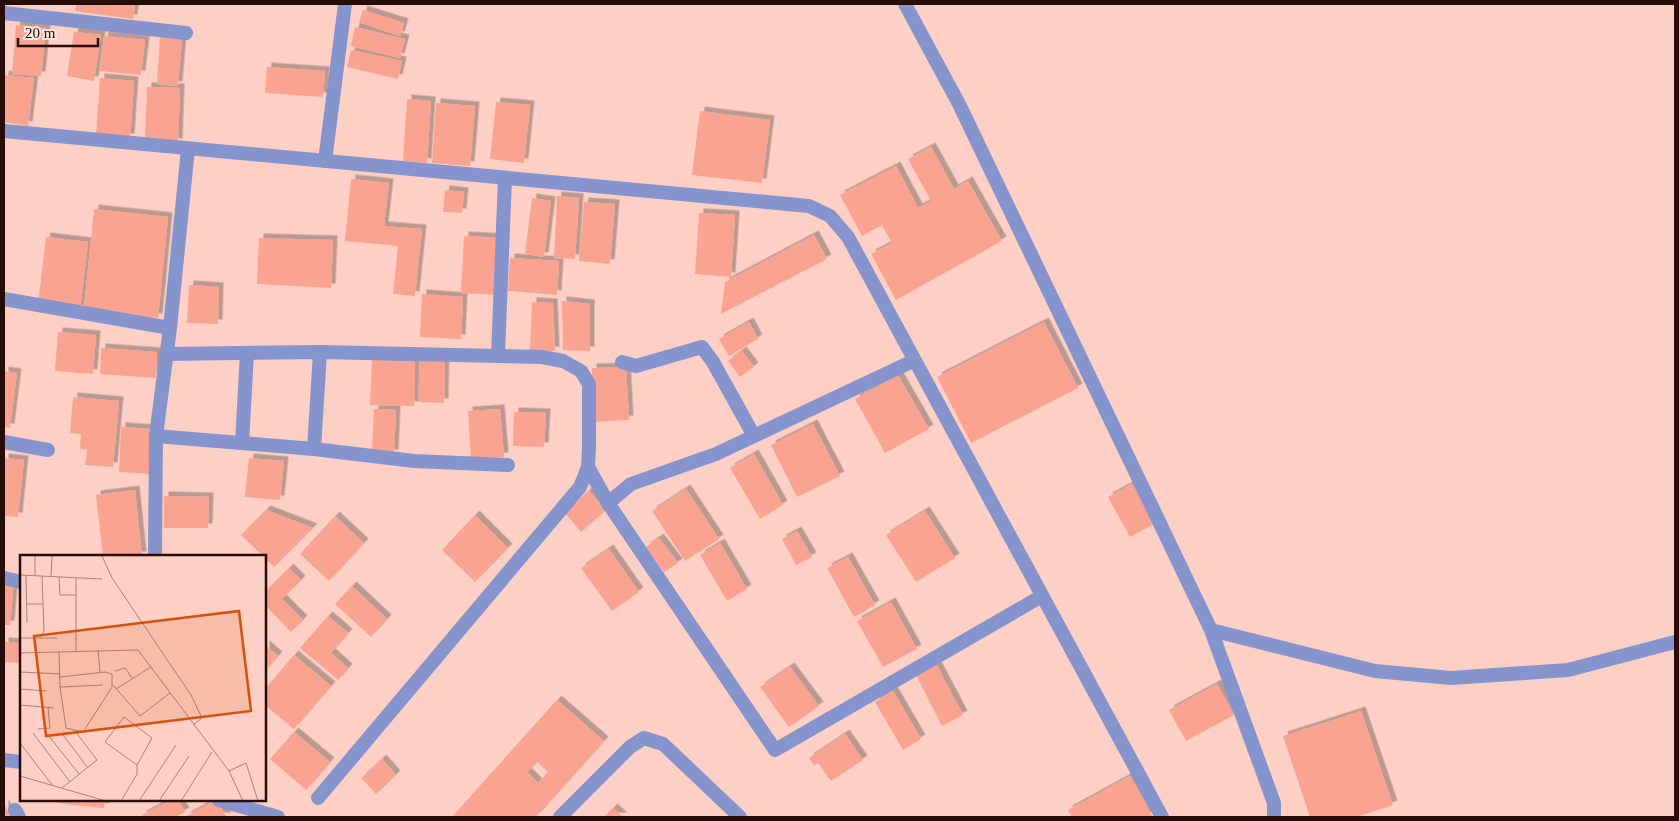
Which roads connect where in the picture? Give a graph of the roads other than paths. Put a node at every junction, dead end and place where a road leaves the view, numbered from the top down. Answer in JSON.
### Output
{"nodes":[{"id":1,"x":54,"y":4,"type":"edge"},
{"id":2,"x":345,"y":4,"type":"edge"},
{"id":3,"x":905,"y":4,"type":"edge"},
{"id":4,"x":4,"y":13,"type":"edge"},
{"id":5,"x":52,"y":18,"type":"junction"},
{"id":6,"x":186,"y":33,"type":"dead end"},
{"id":7,"x":4,"y":131,"type":"edge"},
{"id":8,"x":188,"y":149,"type":"junction"},
{"id":9,"x":325,"y":161,"type":"junction"},
{"id":10,"x":505,"y":178,"type":"junction"},
{"id":11,"x":4,"y":299,"type":"edge"},
{"id":12,"x":170,"y":328,"type":"junction"},
{"id":13,"x":320,"y":352,"type":"junction"},
{"id":14,"x":247,"y":353,"type":"junction"},
{"id":15,"x":166,"y":354,"type":"junction"},
{"id":16,"x":498,"y":356,"type":"junction"},
{"id":17,"x":913,"y":361,"type":"junction"},
{"id":18,"x":622,"y":362,"type":"dead end"},
{"id":19,"x":156,"y":436,"type":"junction"},
{"id":20,"x":754,"y":436,"type":"junction"},
{"id":21,"x":4,"y":442,"type":"edge"},
{"id":22,"x":242,"y":443,"type":"junction"},
{"id":23,"x":314,"y":449,"type":"junction"},
{"id":24,"x":48,"y":450,"type":"dead end"},
{"id":25,"x":508,"y":465,"type":"dead end"},
{"id":26,"x":588,"y":467,"type":"junction"},
{"id":27,"x":608,"y":502,"type":"junction"},
{"id":28,"x":155,"y":555,"type":"edge"},
{"id":29,"x":4,"y":578,"type":"edge"},
{"id":30,"x":20,"y":582,"type":"edge"},
{"id":31,"x":1042,"y":596,"type":"junction"},
{"id":32,"x":1211,"y":630,"type":"junction"},
{"id":33,"x":1675,"y":642,"type":"edge"},
{"id":34,"x":4,"y":760,"type":"edge"},
{"id":35,"x":20,"y":762,"type":"edge"},
{"id":36,"x":318,"y":798,"type":"dead end"},
{"id":37,"x":221,"y":801,"type":"edge"},
{"id":38,"x":244,"y":812,"type":"edge"},
{"id":39,"x":278,"y":817,"type":"edge"},
{"id":40,"x":560,"y":817,"type":"edge"},
{"id":41,"x":740,"y":817,"type":"edge"},
{"id":42,"x":1162,"y":817,"type":"edge"},
{"id":43,"x":1274,"y":817,"type":"edge"}],
"edges":[{"from":1,"to":5,"type":"street"},
{"from":2,"to":9,"type":"street"},
{"from":3,"to":32,"type":"street"},
{"from":4,"to":5,"type":"street"},
{"from":5,"to":6,"type":"street"},
{"from":7,"to":8,"type":"street"},
{"from":8,"to":9,"type":"street"},
{"from":8,"to":12,"type":"street"},
{"from":9,"to":10,"type":"street"},
{"from":10,"to":16,"type":"street"},
{"from":10,"to":17,"type":"street"},
{"from":11,"to":12,"type":"street"},
{"from":12,"to":15,"type":"street"},
{"from":13,"to":14,"type":"street"},
{"from":13,"to":16,"type":"street"},
{"from":13,"to":23,"type":"street"},
{"from":14,"to":15,"type":"street"},
{"from":14,"to":22,"type":"street"},
{"from":15,"to":19,"type":"street"},
{"from":16,"to":26,"type":"street"},
{"from":17,"to":20,"type":"street"},
{"from":17,"to":31,"type":"street"},
{"from":18,"to":20,"type":"street"},
{"from":19,"to":22,"type":"street"},
{"from":19,"to":28,"type":"street"},
{"from":20,"to":27,"type":"street"},
{"from":21,"to":24,"type":"street"},
{"from":22,"to":23,"type":"street"},
{"from":23,"to":25,"type":"street"},
{"from":26,"to":27,"type":"street"},
{"from":26,"to":36,"type":"street"},
{"from":27,"to":31,"type":"street"},
{"from":29,"to":30,"type":"street"},
{"from":31,"to":42,"type":"street"},
{"from":32,"to":33,"type":"street"},
{"from":32,"to":43,"type":"street"},
{"from":34,"to":35,"type":"street"},
{"from":37,"to":38,"type":"street"},
{"from":38,"to":39,"type":"street"},
{"from":40,"to":41,"type":"street"}]}
